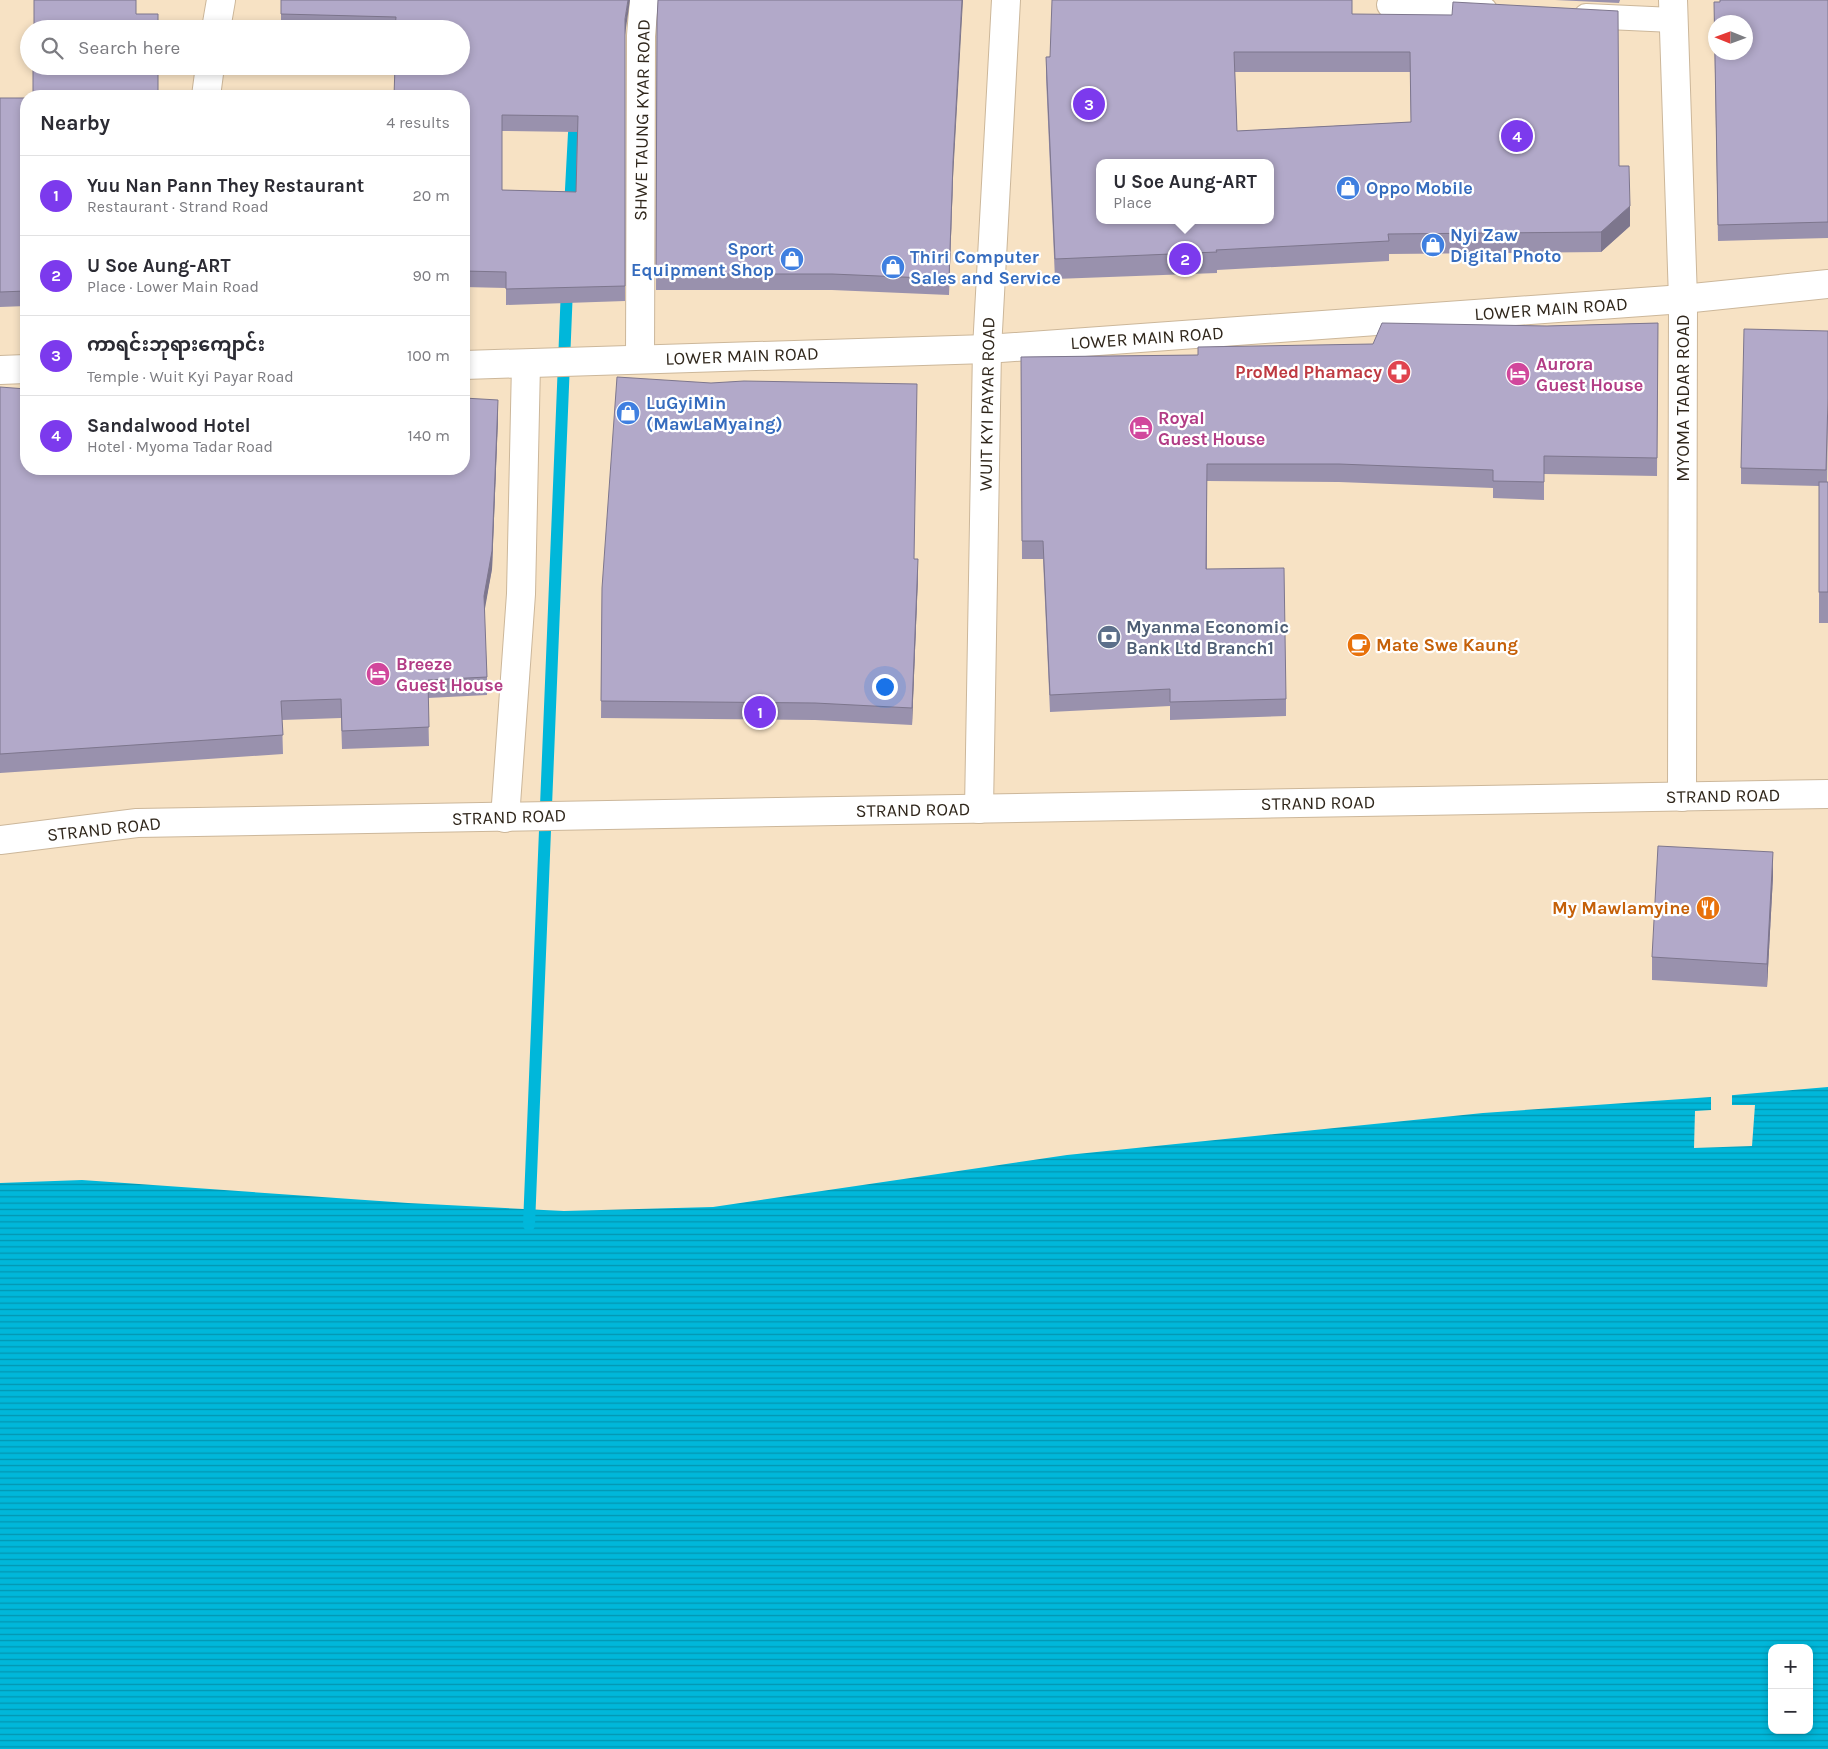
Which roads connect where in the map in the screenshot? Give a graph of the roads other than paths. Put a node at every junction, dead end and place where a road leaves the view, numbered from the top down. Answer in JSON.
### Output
{"nodes":[{"id":1,"x":221,"y":0,"type":"edge"},
{"id":2,"x":644,"y":0,"type":"edge"},
{"id":3,"x":1006,"y":0,"type":"edge"},
{"id":4,"x":1389,"y":5,"type":"dead end"},
{"id":5,"x":1673,"y":10,"type":"edge"},
{"id":6,"x":1506,"y":11,"type":"edge"},
{"id":7,"x":1565,"y":14,"type":"edge"},
{"id":8,"x":218,"y":20,"type":"edge"},
{"id":9,"x":209,"y":75,"type":"edge"},
{"id":10,"x":207,"y":90,"type":"edge"},
{"id":11,"x":1828,"y":284,"type":"edge"},
{"id":12,"x":1683,"y":299,"type":"junction"},
{"id":13,"x":987,"y":349,"type":"junction"},
{"id":14,"x":640,"y":359,"type":"junction"},
{"id":15,"x":526,"y":364,"type":"junction"},
{"id":16,"x":470,"y":365,"type":"edge"},
{"id":17,"x":20,"y":369,"type":"edge"},
{"id":18,"x":0,"y":370,"type":"edge"},
{"id":19,"x":1828,"y":794,"type":"edge"},
{"id":20,"x":1682,"y":797,"type":"junction"},
{"id":21,"x":979,"y":809,"type":"junction"},
{"id":22,"x":505,"y":818,"type":"junction"},
{"id":23,"x":0,"y":840,"type":"edge"}],
"edges":[{"from":1,"to":8,"type":"main road"},
{"from":2,"to":14,"type":"main road","name":"SHWE TAUNG KYAR ROAD"},
{"from":3,"to":13,"type":"main road","name":"WUIT KYI PAYAR ROAD"},
{"from":4,"to":6,"type":"lane"},
{"from":5,"to":7,"type":"lane"},
{"from":5,"to":12,"type":"main road","name":"MYOMA TADAR ROAD"},
{"from":9,"to":10,"type":"main road"},
{"from":11,"to":12,"type":"main road","name":"LOWER MAIN ROAD"},
{"from":12,"to":13,"type":"main road","name":"LOWER MAIN ROAD"},
{"from":12,"to":20,"type":"main road","name":"MYOMA TADAR ROAD"},
{"from":13,"to":14,"type":"main road","name":"LOWER MAIN ROAD"},
{"from":13,"to":21,"type":"main road","name":"WUIT KYI PAYAR ROAD"},
{"from":14,"to":15,"type":"main road","name":"LOWER MAIN ROAD"},
{"from":15,"to":16,"type":"main road","name":"LOWER MAIN ROAD"},
{"from":15,"to":22,"type":"main road"},
{"from":17,"to":18,"type":"main road"},
{"from":19,"to":20,"type":"main road","name":"STRAND ROAD"},
{"from":20,"to":21,"type":"main road","name":"STRAND ROAD"},
{"from":21,"to":22,"type":"main road","name":"STRAND ROAD"},
{"from":22,"to":23,"type":"main road","name":"STRAND ROAD"}]}
